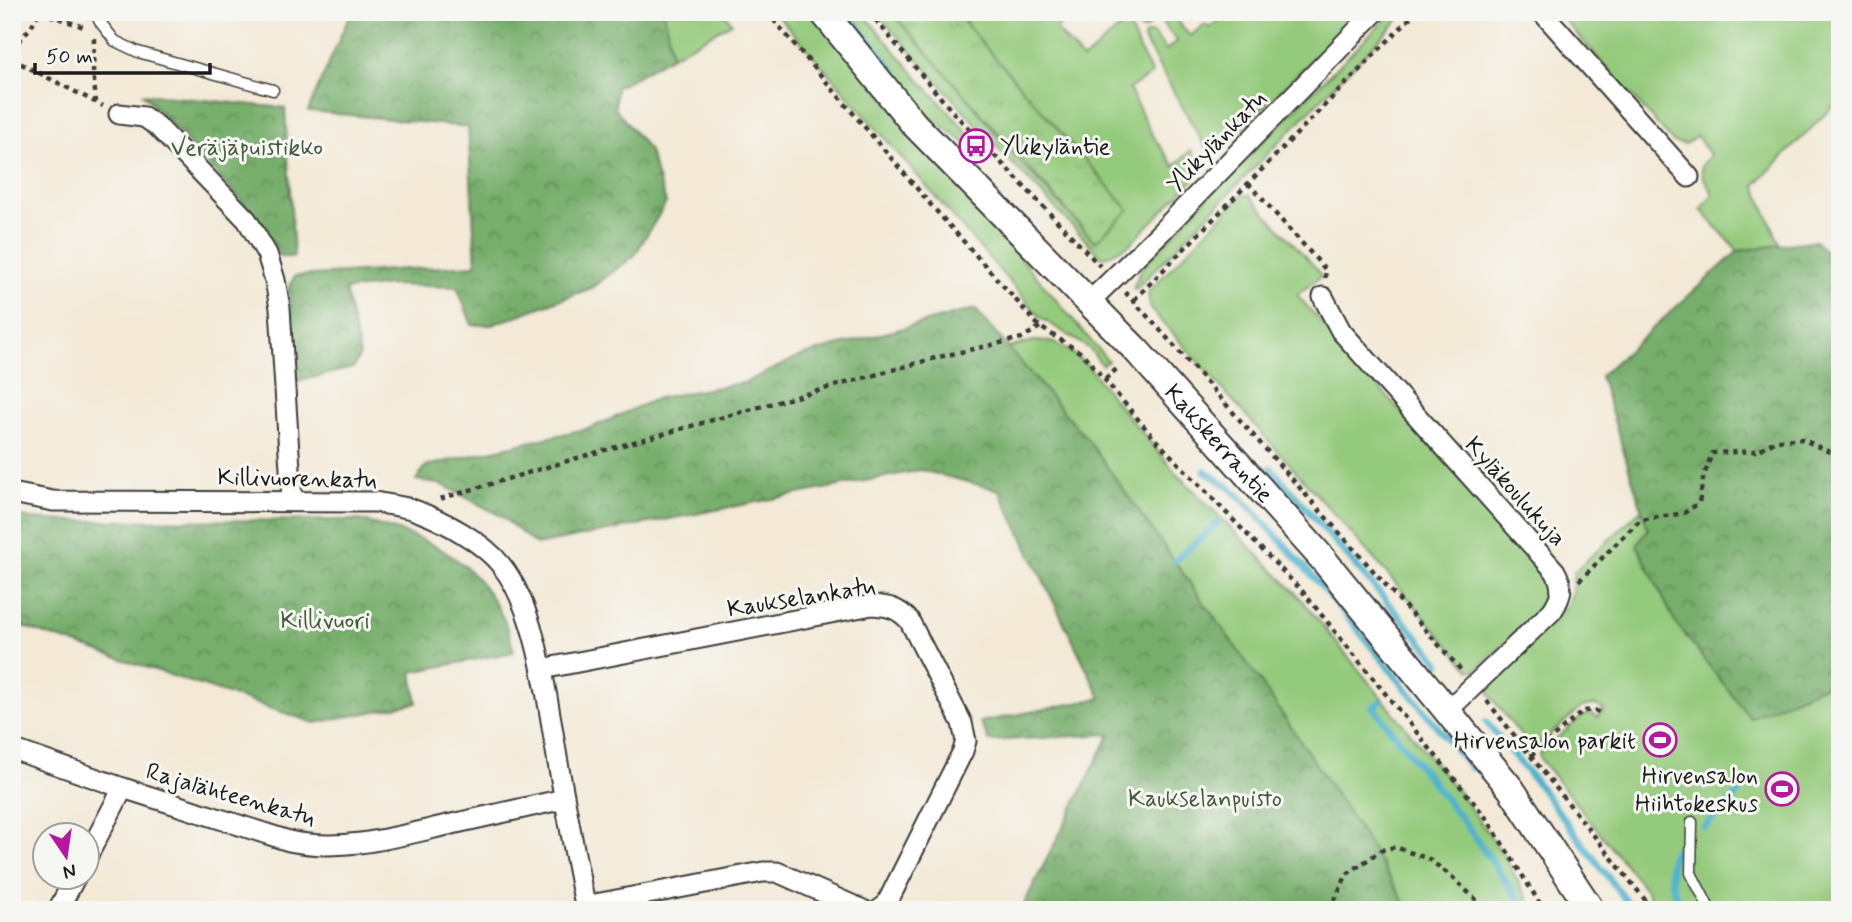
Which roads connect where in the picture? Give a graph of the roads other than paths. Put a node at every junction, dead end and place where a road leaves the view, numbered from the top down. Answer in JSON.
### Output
{"nodes":[{"id":1,"x":95,"y":12,"type":"edge"},
{"id":2,"x":823,"y":12,"type":"edge"},
{"id":3,"x":1375,"y":12,"type":"edge"},
{"id":4,"x":1542,"y":12,"type":"edge"},
{"id":5,"x":273,"y":90,"type":"dead end"},
{"id":6,"x":119,"y":114,"type":"road end"},
{"id":7,"x":1689,"y":177,"type":"dead end"},
{"id":8,"x":1323,"y":297,"type":"road end"},
{"id":9,"x":1089,"y":302,"type":"junction"},
{"id":10,"x":12,"y":494,"type":"edge"},
{"id":11,"x":292,"y":501,"type":"junction"},
{"id":12,"x":542,"y":669,"type":"junction"},
{"id":13,"x":1448,"y":710,"type":"junction"},
{"id":14,"x":12,"y":749,"type":"edge"},
{"id":15,"x":123,"y":788,"type":"junction"},
{"id":16,"x":564,"y":799,"type":"junction"},
{"id":17,"x":1692,"y":822,"type":"dead end"},
{"id":18,"x":102,"y":828,"type":"edge"},
{"id":19,"x":69,"y":890,"type":"edge"},
{"id":20,"x":1588,"y":907,"type":"edge"},
{"id":21,"x":586,"y":908,"type":"edge"},
{"id":22,"x":58,"y":910,"type":"edge"},
{"id":23,"x":863,"y":910,"type":"edge"},
{"id":24,"x":879,"y":910,"type":"edge"},
{"id":25,"x":1710,"y":910,"type":"edge"}],
"edges":[{"from":1,"to":5,"type":"lane"},
{"from":2,"to":9,"type":"main road","name":"Kakskerrantie"},
{"from":3,"to":9,"type":"street","name":"Ylikylänkatu"},
{"from":4,"to":7,"type":"street"},
{"from":6,"to":11,"type":"street"},
{"from":8,"to":13,"type":"street","name":"Kyläkoulukuja"},
{"from":9,"to":13,"type":"main road","name":"Kakskerrantie"},
{"from":10,"to":11,"type":"street","name":"Killivuorenkatu"},
{"from":11,"to":12,"type":"street","name":"Killivuorenkatu"},
{"from":12,"to":16,"type":"street","name":"Killivuorenkatu"},
{"from":12,"to":24,"type":"street","name":"Kaukselankatu"},
{"from":13,"to":20,"type":"main road","name":"Kakskerrantie"},
{"from":14,"to":15,"type":"street","name":"Rajalähteenkatu"},
{"from":15,"to":16,"type":"street","name":"Rajalähteenkatu"},
{"from":15,"to":18,"type":"street"},
{"from":16,"to":21,"type":"street","name":"Killivuorenkatu"},
{"from":17,"to":25,"type":"lane"},
{"from":19,"to":22,"type":"street"},
{"from":21,"to":23,"type":"street"}]}
